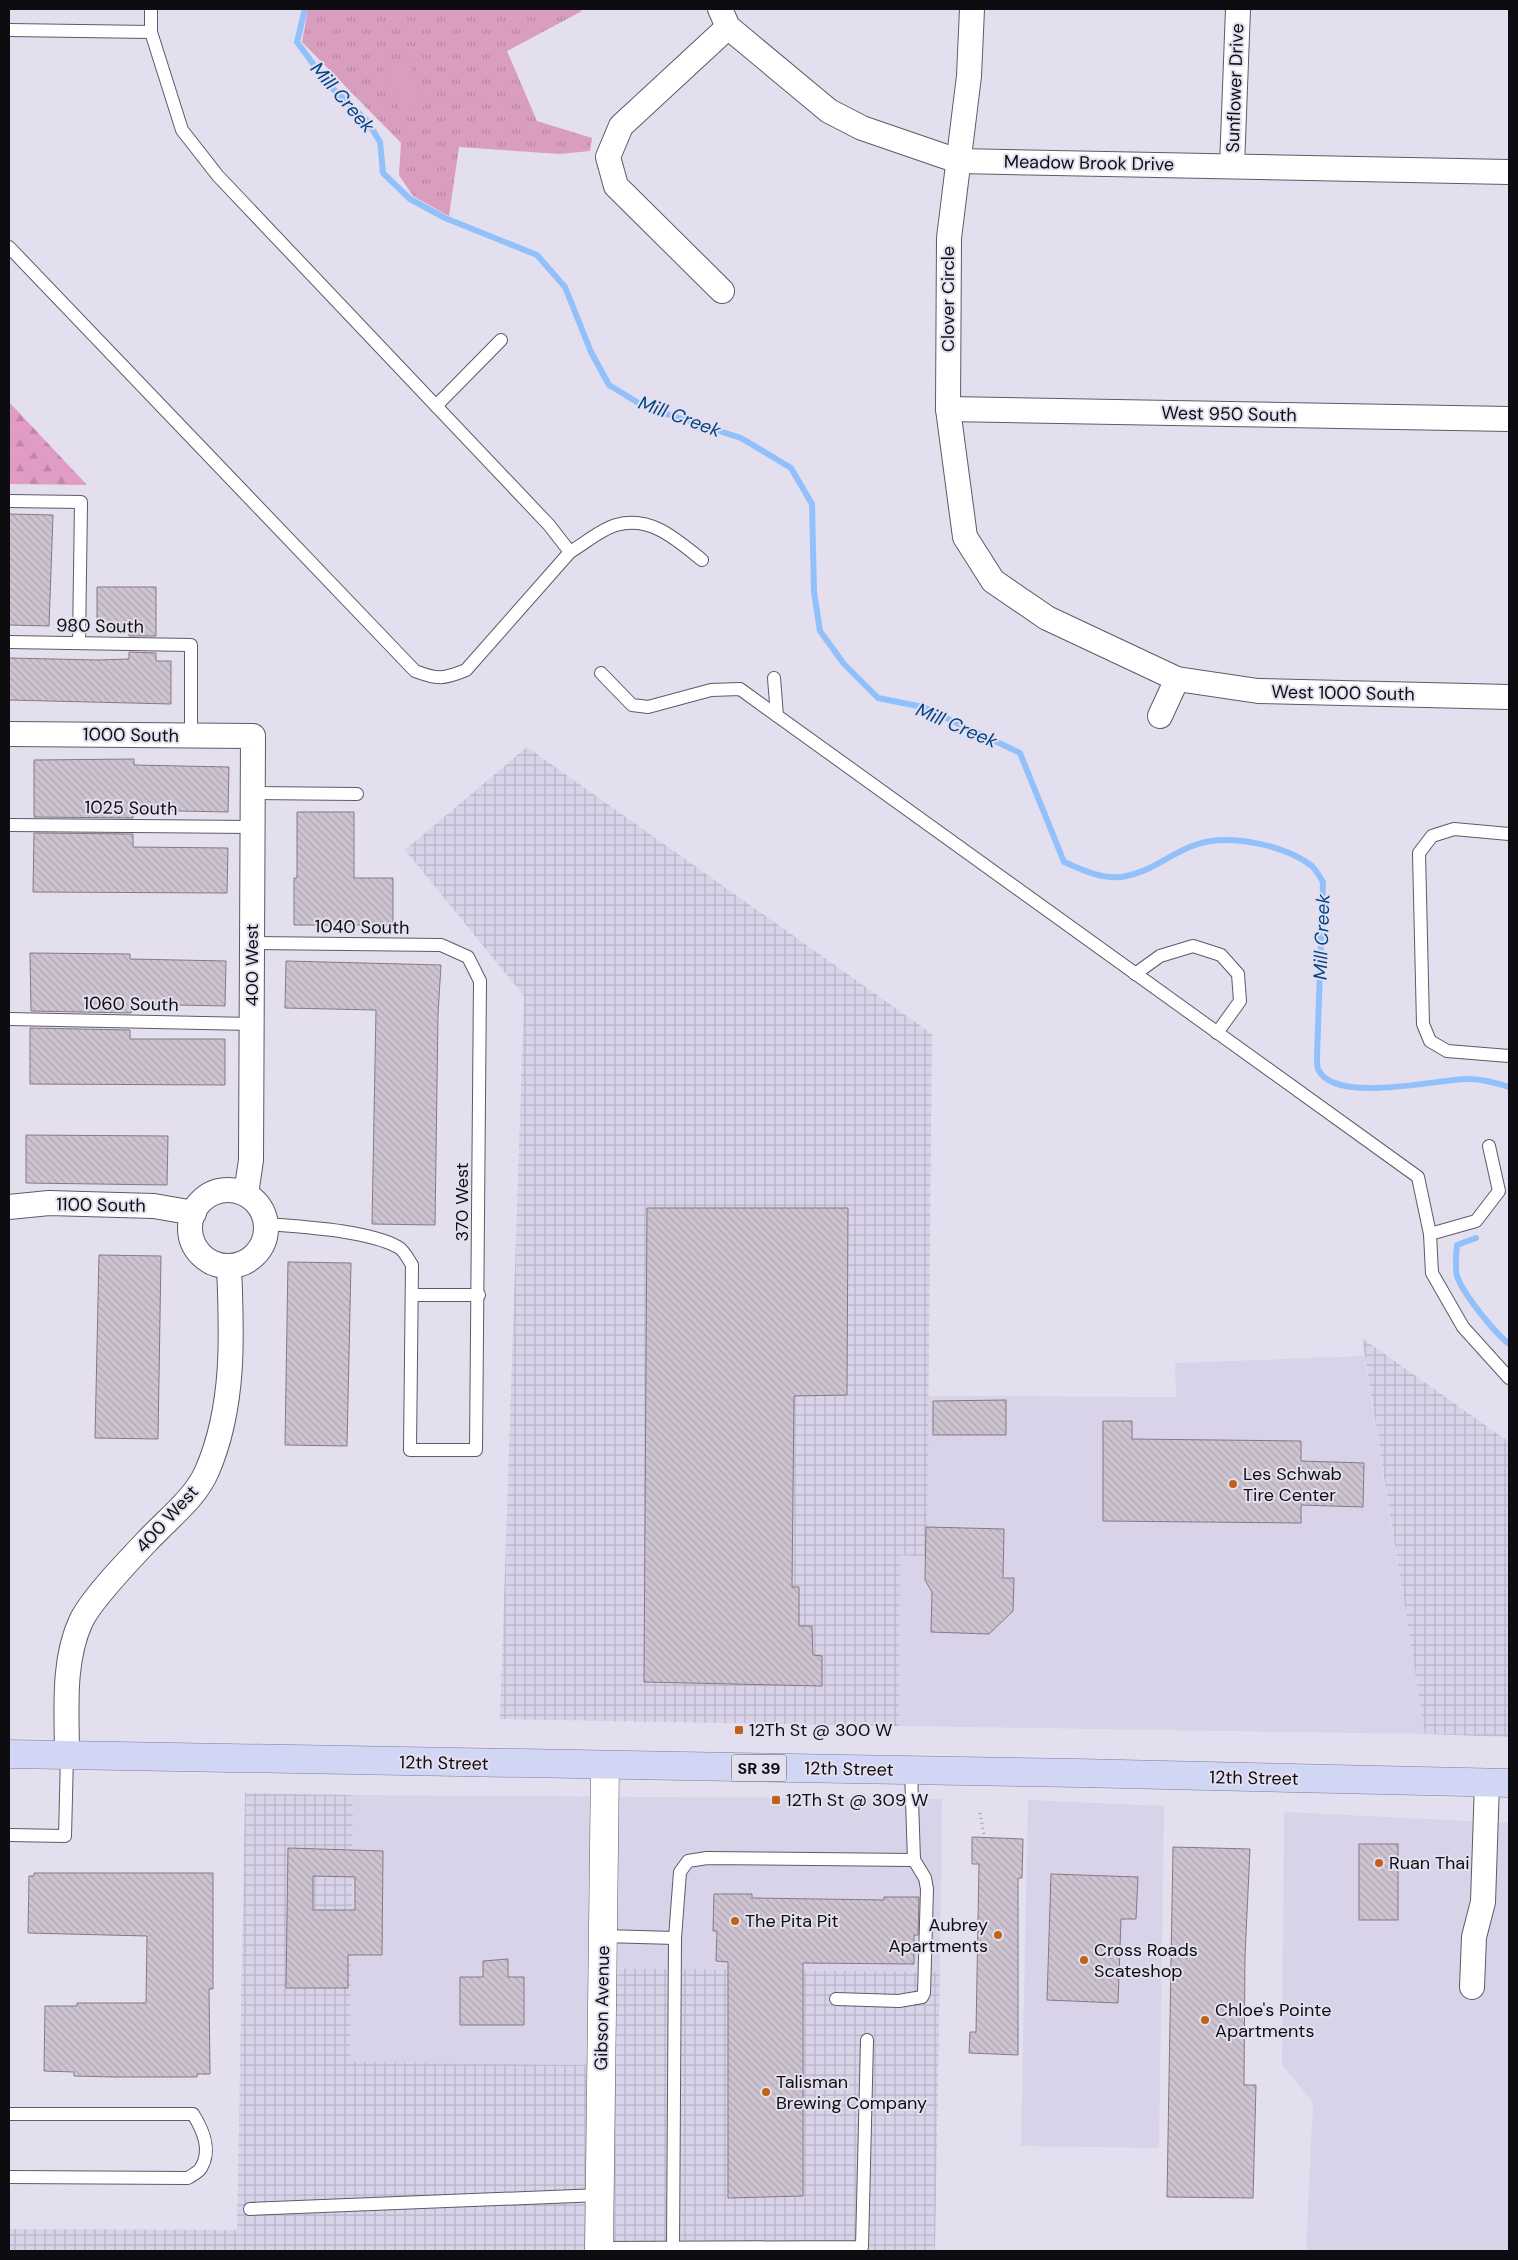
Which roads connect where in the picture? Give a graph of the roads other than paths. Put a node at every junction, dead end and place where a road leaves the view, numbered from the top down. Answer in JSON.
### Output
{"nodes":[{"id":1,"x":151,"y":9,"type":"edge"},
{"id":2,"x":972,"y":9,"type":"edge"},
{"id":3,"x":1238,"y":9,"type":"edge"},
{"id":4,"x":724,"y":18,"type":"edge"},
{"id":5,"x":9,"y":30,"type":"edge"},
{"id":6,"x":151,"y":32,"type":"junction"},
{"id":7,"x":958,"y":161,"type":"junction"},
{"id":8,"x":1232,"y":166,"type":"junction"},
{"id":9,"x":1509,"y":172,"type":"edge"},
{"id":10,"x":9,"y":247,"type":"edge"},
{"id":11,"x":722,"y":292,"type":"dead end"},
{"id":12,"x":501,"y":340,"type":"dead end"},
{"id":13,"x":436,"y":406,"type":"junction"},
{"id":14,"x":948,"y":409,"type":"junction"},
{"id":15,"x":1509,"y":419,"type":"edge"},
{"id":16,"x":9,"y":501,"type":"edge"},
{"id":17,"x":570,"y":552,"type":"junction"},
{"id":18,"x":702,"y":560,"type":"dead end"},
{"id":19,"x":993,"y":581,"type":"joint"},
{"id":20,"x":9,"y":642,"type":"edge"},
{"id":21,"x":79,"y":643,"type":"junction"},
{"id":22,"x":601,"y":673,"type":"dead end"},
{"id":23,"x":774,"y":678,"type":"dead end"},
{"id":24,"x":1177,"y":679,"type":"junction"},
{"id":25,"x":1509,"y":697,"type":"edge"},
{"id":26,"x":777,"y":716,"type":"junction"},
{"id":27,"x":1160,"y":716,"type":"dead end"},
{"id":28,"x":9,"y":734,"type":"edge"},
{"id":29,"x":191,"y":736,"type":"junction"},
{"id":30,"x":253,"y":736,"type":"joint"},
{"id":31,"x":253,"y":793,"type":"junction"},
{"id":32,"x":357,"y":794,"type":"dead end"},
{"id":33,"x":9,"y":824,"type":"edge"},
{"id":34,"x":253,"y":827,"type":"junction"},
{"id":35,"x":1509,"y":834,"type":"edge"},
{"id":36,"x":252,"y":943,"type":"junction"},
{"id":37,"x":468,"y":957,"type":"joint"},
{"id":38,"x":1136,"y":974,"type":"junction"},
{"id":39,"x":9,"y":1019,"type":"edge"},
{"id":40,"x":252,"y":1024,"type":"junction"},
{"id":41,"x":1217,"y":1033,"type":"junction"},
{"id":42,"x":1509,"y":1056,"type":"edge"},
{"id":43,"x":1490,"y":1146,"type":"dead end"},
{"id":44,"x":246,"y":1194,"type":"junction"},
{"id":45,"x":9,"y":1207,"type":"edge"},
{"id":46,"x":194,"y":1212,"type":"junction"},
{"id":47,"x":266,"y":1224,"type":"junction"},
{"id":48,"x":1430,"y":1234,"type":"junction"},
{"id":49,"x":229,"y":1266,"type":"junction"},
{"id":50,"x":412,"y":1295,"type":"junction"},
{"id":51,"x":479,"y":1295,"type":"junction"},
{"id":52,"x":1509,"y":1378,"type":"edge"},
{"id":53,"x":9,"y":1754,"type":"edge"},
{"id":54,"x":67,"y":1756,"type":"junction"},
{"id":55,"x":605,"y":1766,"type":"junction"},
{"id":56,"x":911,"y":1770,"type":"junction"},
{"id":57,"x":1498,"y":1783,"type":"edge"},
{"id":58,"x":9,"y":1835,"type":"edge"},
{"id":59,"x":914,"y":1860,"type":"junction"},
{"id":60,"x":603,"y":1936,"type":"junction"},
{"id":61,"x":675,"y":1938,"type":"junction"},
{"id":62,"x":1472,"y":1987,"type":"dead end"},
{"id":63,"x":836,"y":1999,"type":"dead end"},
{"id":64,"x":867,"y":2040,"type":"dead end"},
{"id":65,"x":9,"y":2114,"type":"edge"},
{"id":66,"x":9,"y":2177,"type":"edge"},
{"id":67,"x":600,"y":2195,"type":"junction"},
{"id":68,"x":250,"y":2209,"type":"dead end"},
{"id":69,"x":673,"y":2247,"type":"junction"},
{"id":70,"x":599,"y":2250,"type":"edge"}],
"edges":[{"from":1,"to":6,"type":"lane"},
{"from":2,"to":7,"type":"street","name":"Clover Circle"},
{"from":3,"to":8,"type":"street","name":"Sunflower Drive"},
{"from":4,"to":7,"type":"street","name":"Meadow Brook Drive"},
{"from":4,"to":11,"type":"street"},
{"from":5,"to":6,"type":"lane"},
{"from":6,"to":13,"type":"lane"},
{"from":7,"to":8,"type":"street","name":"Meadow Brook Drive"},
{"from":7,"to":14,"type":"street","name":"Clover Circle"},
{"from":8,"to":9,"type":"street","name":"Meadow Brook Drive"},
{"from":10,"to":17,"type":"lane"},
{"from":12,"to":13,"type":"lane"},
{"from":13,"to":17,"type":"lane"},
{"from":14,"to":15,"type":"street","name":"West 950 South"},
{"from":14,"to":19,"type":"street","name":"Clover Circle"},
{"from":16,"to":21,"type":"lane"},
{"from":17,"to":18,"type":"lane"},
{"from":19,"to":24,"type":"street","name":"West 1000 South"},
{"from":20,"to":21,"type":"lane","name":"980 South"},
{"from":21,"to":29,"type":"lane","name":"980 South"},
{"from":22,"to":26,"type":"lane"},
{"from":23,"to":26,"type":"lane"},
{"from":24,"to":25,"type":"street","name":"West 1000 South"},
{"from":24,"to":27,"type":"street"},
{"from":26,"to":38,"type":"lane"},
{"from":28,"to":29,"type":"street","name":"1000 South"},
{"from":29,"to":30,"type":"street","name":"1000 South"},
{"from":30,"to":31,"type":"street","name":"400 West"},
{"from":31,"to":32,"type":"lane"},
{"from":31,"to":34,"type":"street","name":"400 West"},
{"from":33,"to":34,"type":"lane","name":"1025 South"},
{"from":34,"to":36,"type":"street","name":"400 West"},
{"from":35,"to":42,"type":"lane"},
{"from":36,"to":37,"type":"lane","name":"1040 South"},
{"from":36,"to":40,"type":"street","name":"400 West"},
{"from":37,"to":51,"type":"lane","name":"370 West"},
{"from":38,"to":41,"type":"lane"},
{"from":38,"to":41,"type":"lane"},
{"from":39,"to":40,"type":"lane","name":"1060 South"},
{"from":40,"to":44,"type":"street","name":"400 West"},
{"from":41,"to":48,"type":"lane"},
{"from":43,"to":48,"type":"lane"},
{"from":44,"to":46,"type":"street"},
{"from":44,"to":47,"type":"street"},
{"from":45,"to":46,"type":"street","name":"1100 South"},
{"from":46,"to":49,"type":"street"},
{"from":47,"to":49,"type":"street"},
{"from":47,"to":50,"type":"lane"},
{"from":48,"to":52,"type":"lane"},
{"from":49,"to":54,"type":"street","name":"400 West"},
{"from":50,"to":51,"type":"lane"},
{"from":50,"to":51,"type":"lane","name":"370 West"},
{"from":53,"to":54,"type":"main road","name":"12th Street","number":"SR 39"},
{"from":54,"to":55,"type":"main road","name":"12th Street","number":"SR 39"},
{"from":54,"to":58,"type":"lane"},
{"from":55,"to":56,"type":"main road","name":"12th Street","number":"SR 39"},
{"from":55,"to":60,"type":"street","name":"Gibson Avenue"},
{"from":56,"to":57,"type":"main road","name":"12th Street","number":"SR 39"},
{"from":56,"to":59,"type":"lane"},
{"from":57,"to":62,"type":"street"},
{"from":59,"to":61,"type":"lane"},
{"from":59,"to":63,"type":"lane"},
{"from":60,"to":61,"type":"lane"},
{"from":60,"to":67,"type":"street","name":"Gibson Avenue"},
{"from":61,"to":69,"type":"lane"},
{"from":64,"to":69,"type":"lane"},
{"from":65,"to":66,"type":"lane"},
{"from":67,"to":68,"type":"lane"},
{"from":67,"to":70,"type":"street","name":"Gibson Avenue"},
{"from":69,"to":70,"type":"lane"}]}
